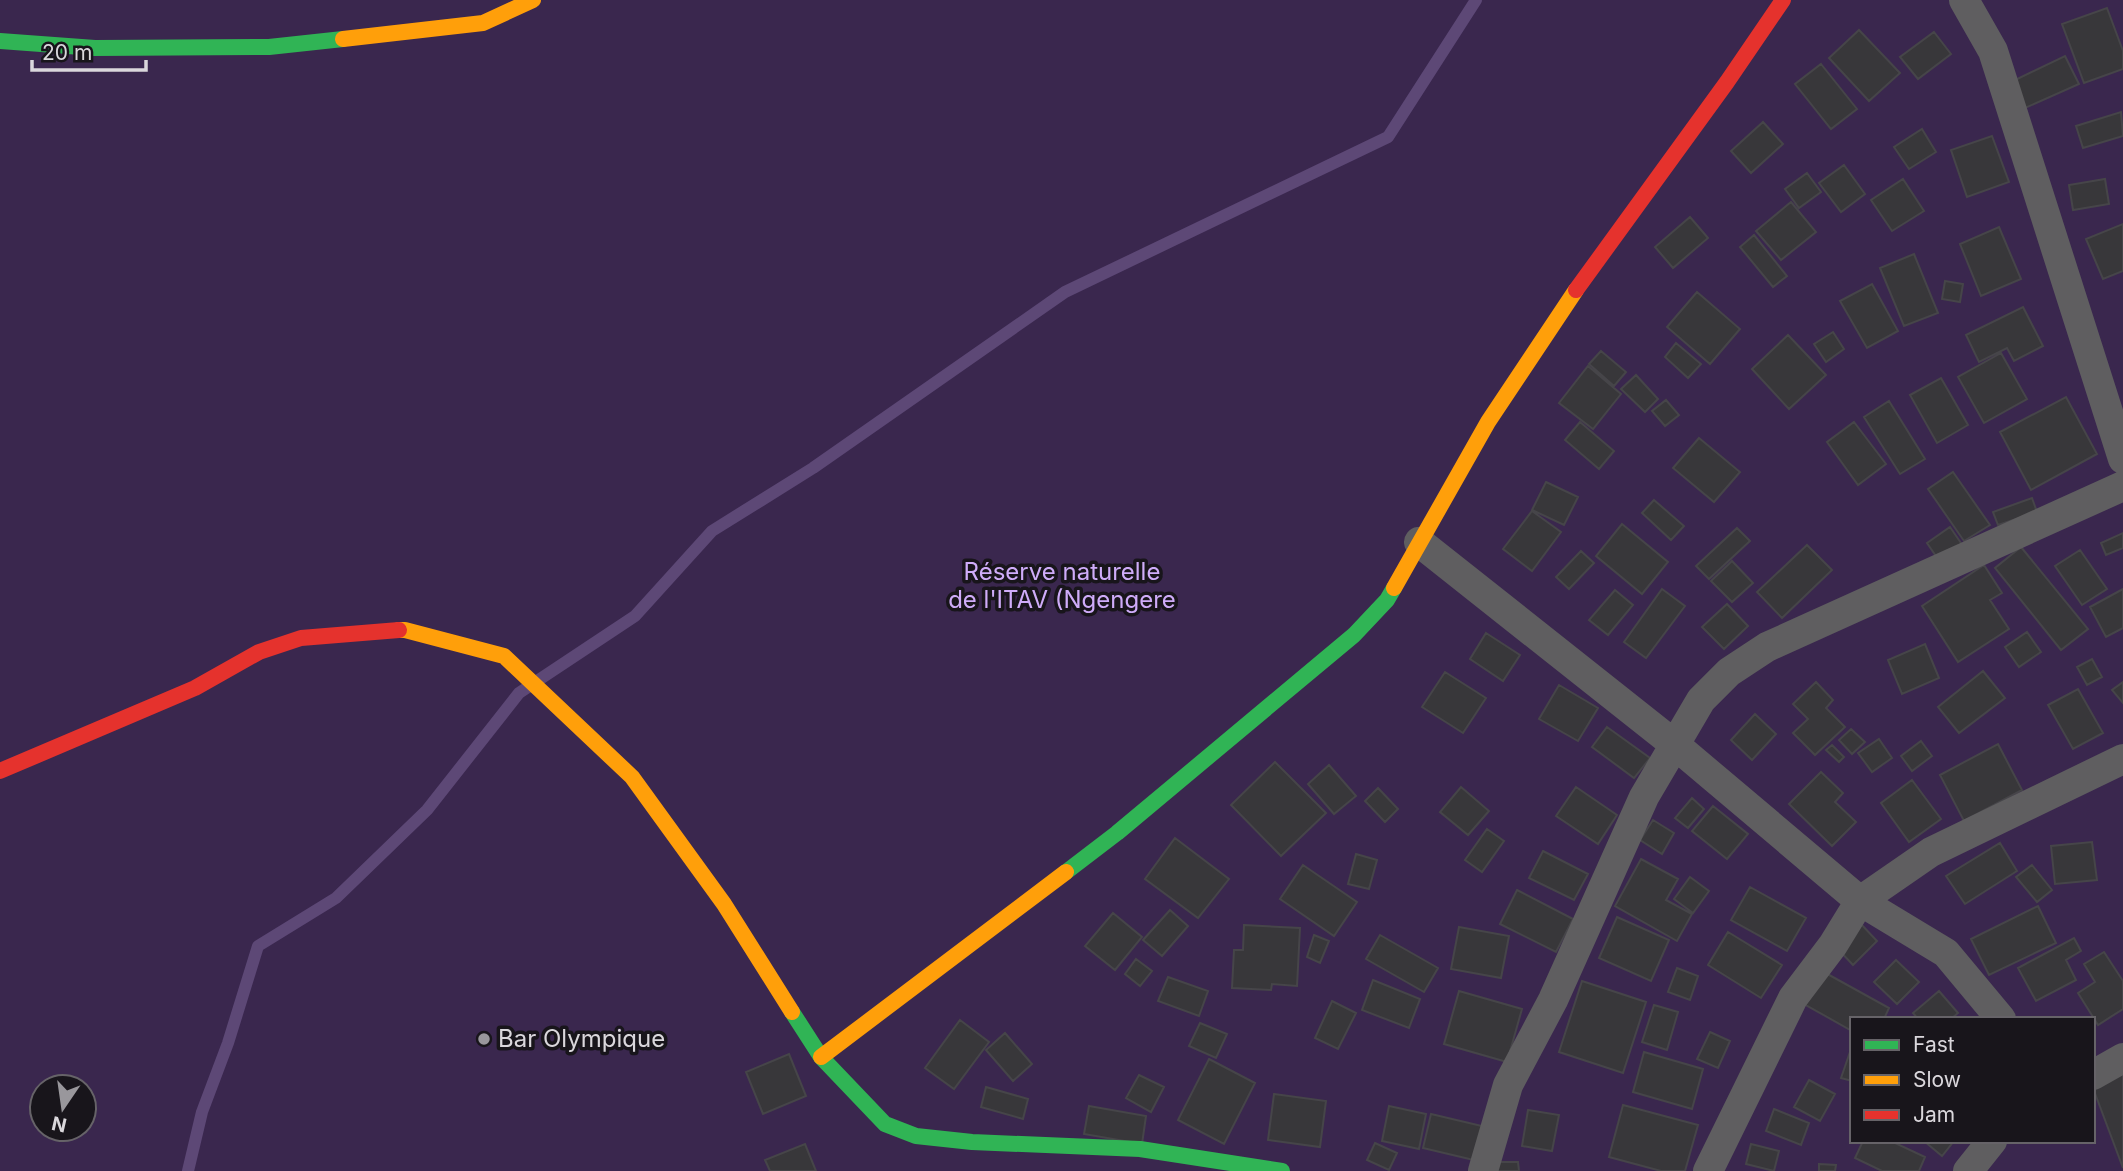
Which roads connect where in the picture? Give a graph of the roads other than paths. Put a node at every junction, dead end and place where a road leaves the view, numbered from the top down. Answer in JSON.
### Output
{"nodes":[{"id":1,"x":533,"y":0,"type":"edge"},
{"id":2,"x":1783,"y":0,"type":"edge"},
{"id":3,"x":1964,"y":0,"type":"edge"},
{"id":4,"x":0,"y":41,"type":"edge"},
{"id":5,"x":2123,"y":458,"type":"edge"},
{"id":6,"x":2123,"y":486,"type":"edge"},
{"id":7,"x":1419,"y":542,"type":"junction"},
{"id":8,"x":1674,"y":744,"type":"junction"},
{"id":9,"x":2123,"y":759,"type":"edge"},
{"id":10,"x":0,"y":771,"type":"edge"},
{"id":11,"x":1860,"y":901,"type":"junction"},
{"id":12,"x":1999,"y":1017,"type":"edge"},
{"id":13,"x":821,"y":1057,"type":"junction"},
{"id":14,"x":2123,"y":1058,"type":"edge"},
{"id":15,"x":2095,"y":1074,"type":"edge"},
{"id":16,"x":1990,"y":1143,"type":"edge"},
{"id":17,"x":1140,"y":1160,"type":"edge"},
{"id":18,"x":1282,"y":1171,"type":"edge"},
{"id":19,"x":1483,"y":1171,"type":"edge"},
{"id":20,"x":1708,"y":1171,"type":"edge"},
{"id":21,"x":1968,"y":1171,"type":"edge"}],
"edges":[{"from":1,"to":4,"type":"street"},
{"from":2,"to":7,"type":"street"},
{"from":3,"to":5,"type":"street"},
{"from":6,"to":8,"type":"street"},
{"from":7,"to":8,"type":"street"},
{"from":7,"to":13,"type":"street"},
{"from":8,"to":11,"type":"street"},
{"from":8,"to":19,"type":"street"},
{"from":9,"to":11,"type":"street"},
{"from":10,"to":13,"type":"street"},
{"from":11,"to":12,"type":"street"},
{"from":11,"to":20,"type":"street"},
{"from":13,"to":17,"type":"street"},
{"from":14,"to":15,"type":"street"},
{"from":16,"to":21,"type":"street"},
{"from":17,"to":18,"type":"street"}]}
